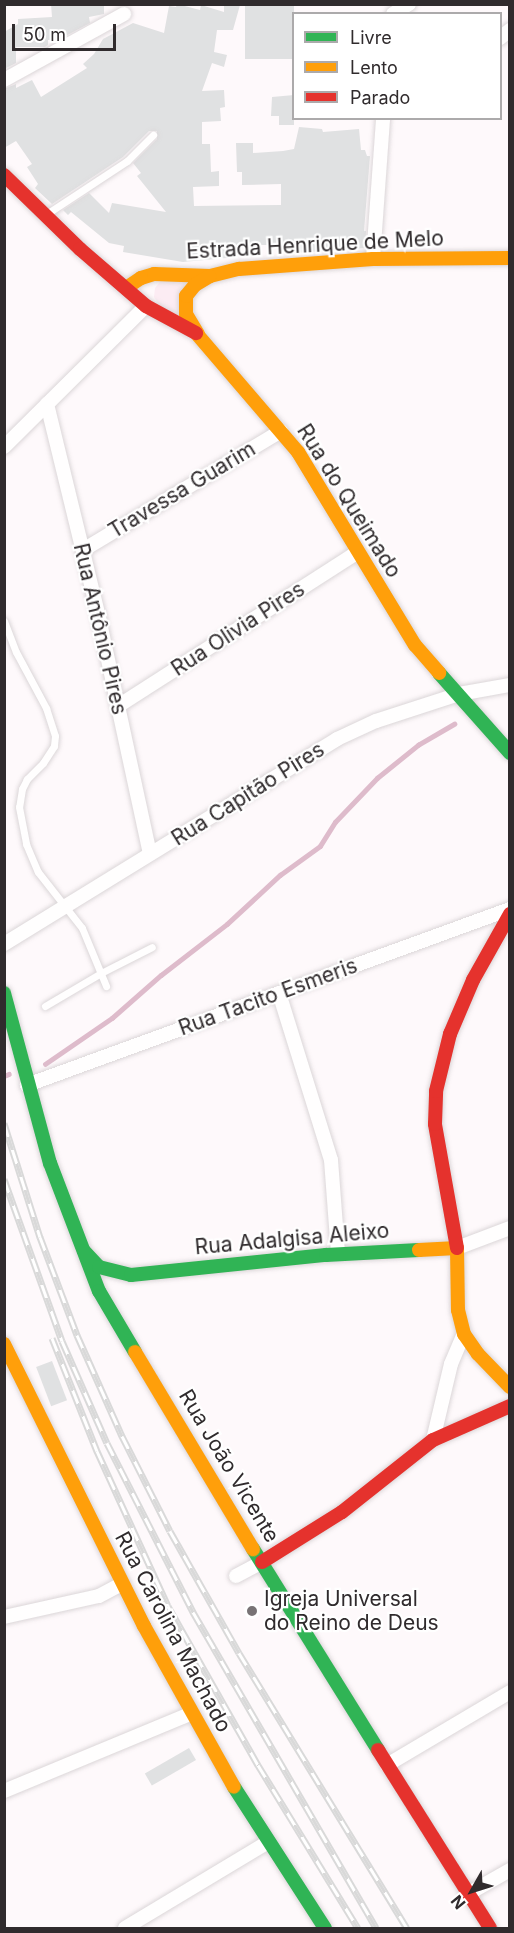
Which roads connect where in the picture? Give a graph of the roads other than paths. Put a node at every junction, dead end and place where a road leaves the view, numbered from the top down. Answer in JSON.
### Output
{"nodes":[{"id":1,"x":409,"y":4,"type":"edge"},
{"id":2,"x":395,"y":12,"type":"edge"},
{"id":3,"x":124,"y":14,"type":"dead end"},
{"id":4,"x":4,"y":80,"type":"edge"},
{"id":5,"x":383,"y":120,"type":"edge"},
{"id":6,"x":153,"y":135,"type":"dead end"},
{"id":7,"x":4,"y":175,"type":"edge"},
{"id":8,"x":46,"y":214,"type":"junction"},
{"id":9,"x":510,"y":258,"type":"edge"},
{"id":10,"x":374,"y":259,"type":"junction"},
{"id":11,"x":210,"y":276,"type":"junction"},
{"id":12,"x":126,"y":288,"type":"junction"},
{"id":13,"x":146,"y":306,"type":"junction"},
{"id":14,"x":198,"y":334,"type":"junction"},
{"id":15,"x":47,"y":404,"type":"junction"},
{"id":16,"x":281,"y":431,"type":"junction"},
{"id":17,"x":4,"y":447,"type":"edge"},
{"id":18,"x":83,"y":550,"type":"junction"},
{"id":19,"x":358,"y":552,"type":"junction"},
{"id":20,"x":4,"y":621,"type":"edge"},
{"id":21,"x":510,"y":685,"type":"edge"},
{"id":22,"x":459,"y":694,"type":"junction"},
{"id":23,"x":118,"y":706,"type":"junction"},
{"id":24,"x":510,"y":753,"type":"edge"},
{"id":25,"x":150,"y":854,"type":"junction"},
{"id":26,"x":64,"y":906,"type":"junction"},
{"id":27,"x":510,"y":909,"type":"edge"},
{"id":28,"x":510,"y":914,"type":"edge"},
{"id":29,"x":4,"y":944,"type":"edge"},
{"id":30,"x":152,"y":947,"type":"dead end"},
{"id":31,"x":100,"y":973,"type":"junction"},
{"id":32,"x":106,"y":986,"type":"dead end"},
{"id":33,"x":4,"y":993,"type":"edge"},
{"id":34,"x":279,"y":993,"type":"junction"},
{"id":35,"x":45,"y":1006,"type":"dead end"},
{"id":36,"x":27,"y":1085,"type":"junction"},
{"id":37,"x":510,"y":1228,"type":"edge"},
{"id":38,"x":458,"y":1248,"type":"junction"},
{"id":39,"x":84,"y":1251,"type":"junction"},
{"id":40,"x":338,"y":1254,"type":"junction"},
{"id":41,"x":131,"y":1275,"type":"junction"},
{"id":42,"x":109,"y":1309,"type":"junction"},
{"id":43,"x":464,"y":1334,"type":"junction"},
{"id":44,"x":4,"y":1344,"type":"edge"},
{"id":45,"x":510,"y":1387,"type":"edge"},
{"id":46,"x":510,"y":1406,"type":"edge"},
{"id":47,"x":433,"y":1440,"type":"junction"},
{"id":48,"x":262,"y":1562,"type":"junction"},
{"id":49,"x":236,"y":1576,"type":"dead end"},
{"id":50,"x":122,"y":1584,"type":"junction"},
{"id":51,"x":4,"y":1617,"type":"edge"},
{"id":52,"x":510,"y":1692,"type":"edge"},
{"id":53,"x":192,"y":1713,"type":"junction"},
{"id":54,"x":387,"y":1765,"type":"junction"},
{"id":55,"x":4,"y":1791,"type":"edge"},
{"id":56,"x":268,"y":1842,"type":"junction"},
{"id":57,"x":510,"y":1870,"type":"edge"},
{"id":58,"x":466,"y":1895,"type":"junction"},
{"id":59,"x":125,"y":1929,"type":"edge"},
{"id":60,"x":325,"y":1929,"type":"edge"},
{"id":61,"x":490,"y":1929,"type":"edge"}],
"edges":[{"from":1,"to":2,"type":"street"},
{"from":3,"to":4,"type":"street"},
{"from":5,"to":10,"type":"street"},
{"from":6,"to":8,"type":"lane"},
{"from":7,"to":8,"type":"main road"},
{"from":8,"to":12,"type":"main road","name":"Rua do Queimado"},
{"from":9,"to":10,"type":"main road","name":"Estrada Henrique de Melo"},
{"from":10,"to":11,"type":"main road","name":"Estrada Henrique de Melo"},
{"from":11,"to":12,"type":"main road","name":"Estrada Henrique de Melo"},
{"from":11,"to":14,"type":"main road"},
{"from":12,"to":13,"type":"main road","name":"Rua do Queimado"},
{"from":13,"to":14,"type":"main road","name":"Rua do Queimado"},
{"from":13,"to":15,"type":"street"},
{"from":14,"to":16,"type":"main road","name":"Rua do Queimado"},
{"from":15,"to":17,"type":"street"},
{"from":15,"to":18,"type":"street","name":"Rua Antônio Pires"},
{"from":16,"to":18,"type":"street","name":"Travessa Guarim"},
{"from":16,"to":19,"type":"main road","name":"Rua do Queimado"},
{"from":18,"to":23,"type":"street","name":"Rua Antônio Pires"},
{"from":19,"to":22,"type":"main road","name":"Rua do Queimado"},
{"from":19,"to":23,"type":"street","name":"Rua Olivia Pires"},
{"from":20,"to":26,"type":"lane"},
{"from":21,"to":22,"type":"street","name":"Rua Capitão Pires"},
{"from":22,"to":24,"type":"main road","name":"Rua do Queimado"},
{"from":22,"to":25,"type":"street","name":"Rua Capitão Pires"},
{"from":23,"to":25,"type":"street","name":"Rua Antônio Pires"},
{"from":25,"to":26,"type":"street","name":"Rua Capitão Pires"},
{"from":26,"to":29,"type":"street","name":"Rua Capitão Pires"},
{"from":26,"to":31,"type":"lane"},
{"from":27,"to":34,"type":"street","name":"Rua Tacito Esmeris"},
{"from":28,"to":38,"type":"main road"},
{"from":30,"to":31,"type":"lane"},
{"from":31,"to":32,"type":"lane"},
{"from":31,"to":35,"type":"lane"},
{"from":33,"to":36,"type":"main road","name":"Rua João Vicente"},
{"from":34,"to":36,"type":"street","name":"Rua Tacito Esmeris"},
{"from":34,"to":40,"type":"street"},
{"from":36,"to":39,"type":"main road","name":"Rua João Vicente"},
{"from":37,"to":38,"type":"street","name":"Rua Adalgisa Aleixo"},
{"from":38,"to":40,"type":"main road","name":"Rua Adalgisa Aleixo"},
{"from":38,"to":43,"type":"main road"},
{"from":39,"to":41,"type":"main road","name":"Rua Adalgisa Aleixo"},
{"from":39,"to":42,"type":"main road","name":"Rua João Vicente"},
{"from":40,"to":41,"type":"main road","name":"Rua Adalgisa Aleixo"},
{"from":41,"to":42,"type":"main road"},
{"from":42,"to":48,"type":"main road","name":"Rua João Vicente"},
{"from":43,"to":45,"type":"main road"},
{"from":43,"to":47,"type":"street"},
{"from":44,"to":50,"type":"main road","name":"Rua Carolina Machado"},
{"from":46,"to":47,"type":"main road"},
{"from":47,"to":48,"type":"main road"},
{"from":48,"to":49,"type":"street"},
{"from":48,"to":54,"type":"main road","name":"Rua João Vicente"},
{"from":50,"to":51,"type":"street"},
{"from":50,"to":53,"type":"main road","name":"Rua Carolina Machado"},
{"from":52,"to":54,"type":"street"},
{"from":53,"to":55,"type":"street"},
{"from":53,"to":56,"type":"main road","name":"Rua Carolina Machado"},
{"from":54,"to":58,"type":"main road","name":"Rua João Vicente"},
{"from":56,"to":59,"type":"street"},
{"from":56,"to":60,"type":"main road","name":"Rua Carolina Machado"},
{"from":57,"to":58,"type":"street"},
{"from":58,"to":61,"type":"main road","name":"Rua João Vicente"}]}
